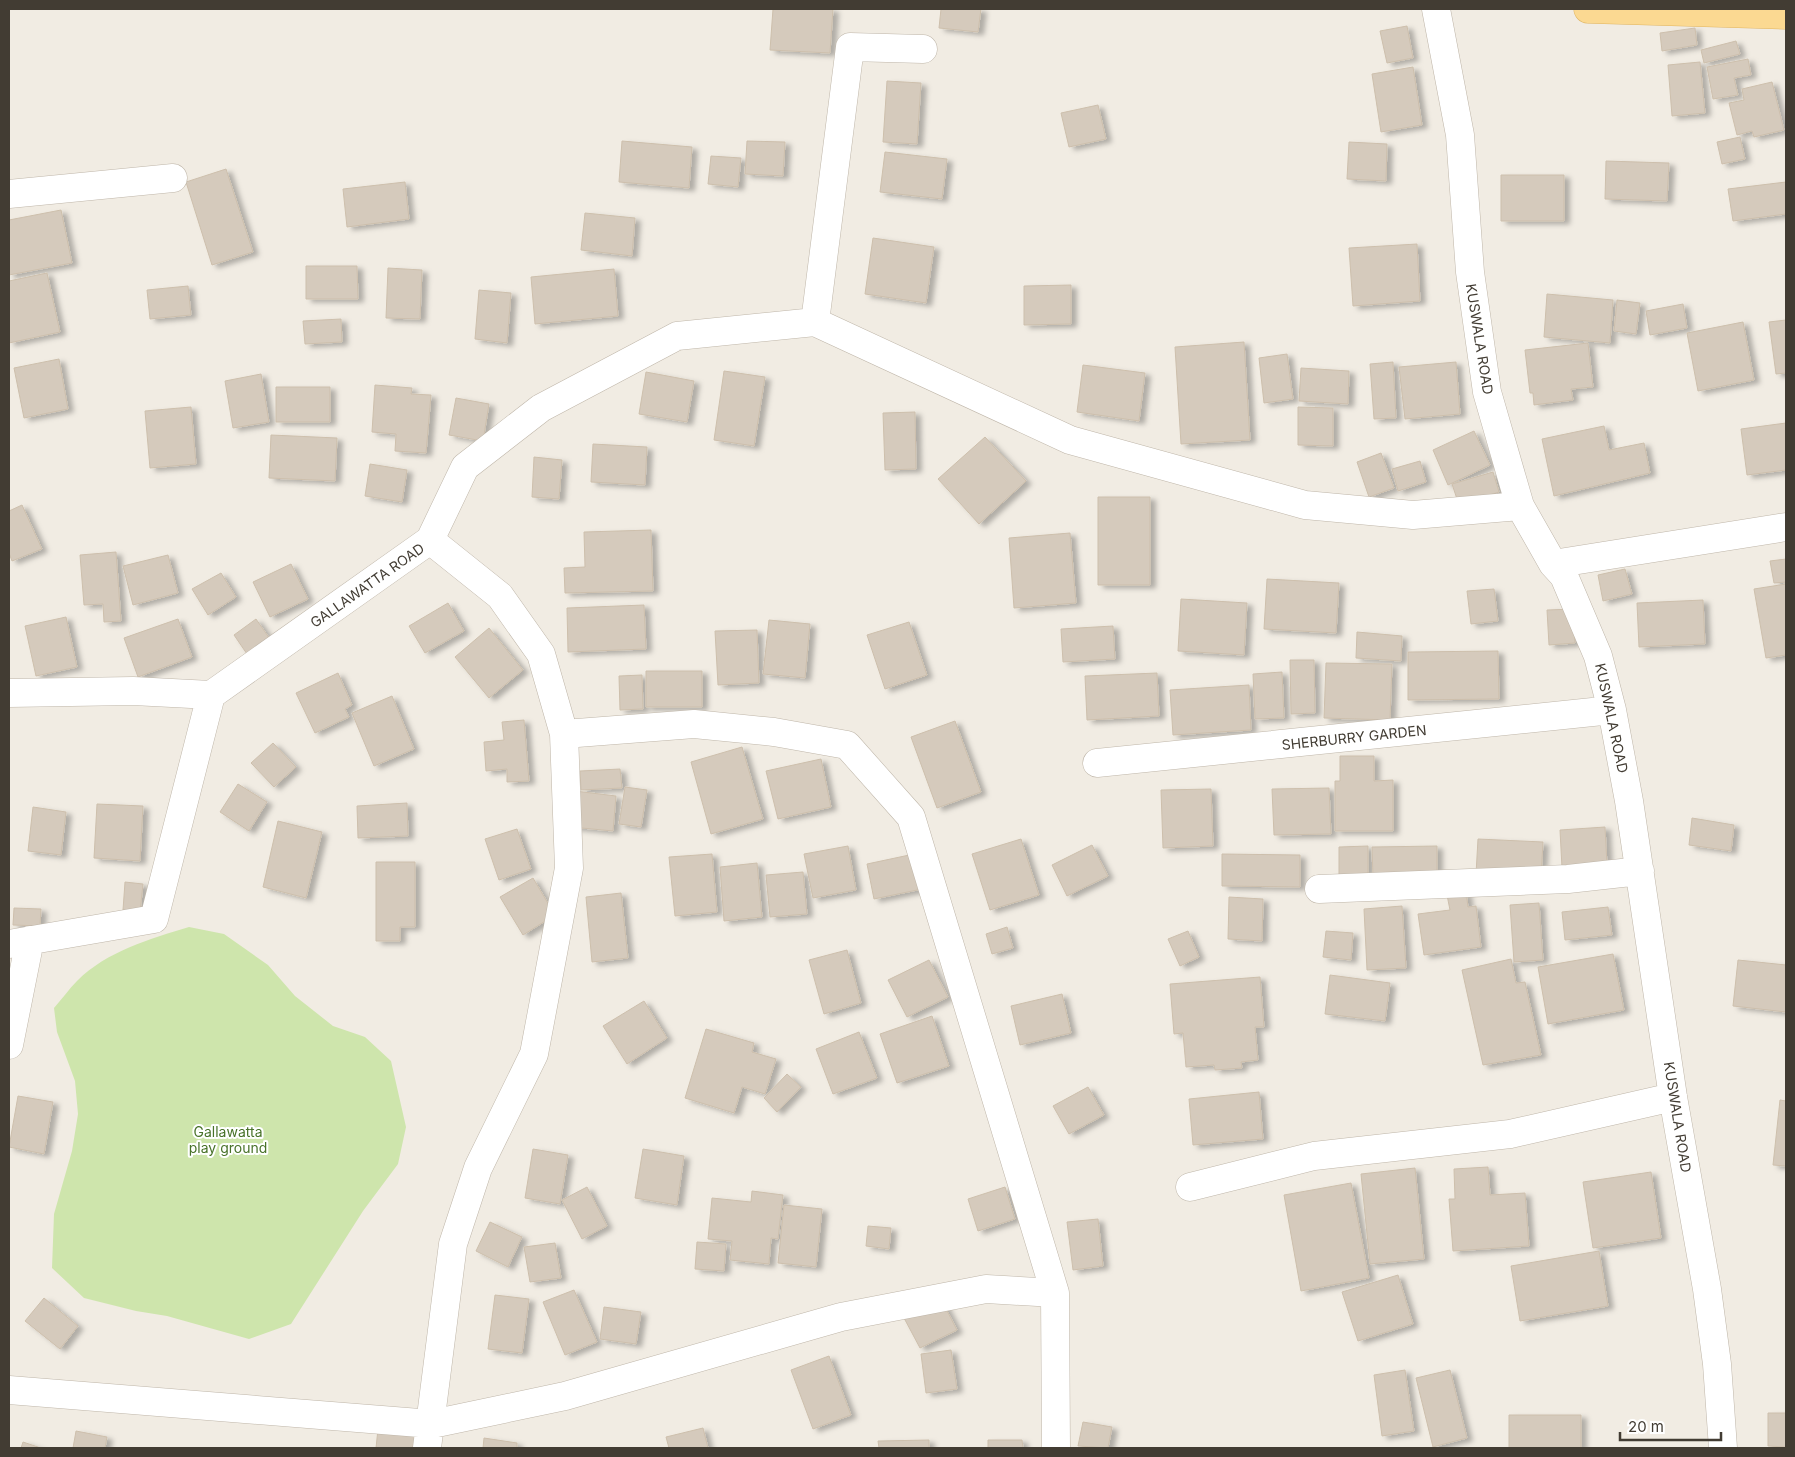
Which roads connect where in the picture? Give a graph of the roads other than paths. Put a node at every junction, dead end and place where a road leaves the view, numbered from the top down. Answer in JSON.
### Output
{"nodes":[{"id":1,"x":1436,"y":9,"type":"edge"},
{"id":2,"x":1588,"y":9,"type":"edge"},
{"id":3,"x":1782,"y":13,"type":"edge"},
{"id":4,"x":924,"y":48,"type":"dead end"},
{"id":5,"x":173,"y":178,"type":"dead end"},
{"id":6,"x":9,"y":194,"type":"edge"},
{"id":7,"x":815,"y":322,"type":"junction"},
{"id":8,"x":1520,"y":506,"type":"junction"},
{"id":9,"x":1786,"y":527,"type":"edge"},
{"id":10,"x":430,"y":540,"type":"junction"},
{"id":11,"x":1553,"y":564,"type":"junction"},
{"id":12,"x":9,"y":693,"type":"edge"},
{"id":13,"x":211,"y":695,"type":"junction"},
{"id":14,"x":1612,"y":710,"type":"junction"},
{"id":15,"x":564,"y":734,"type":"junction"},
{"id":16,"x":1097,"y":763,"type":"dead end"},
{"id":17,"x":1640,"y":871,"type":"junction"},
{"id":18,"x":1319,"y":889,"type":"dead end"},
{"id":19,"x":19,"y":942,"type":"edge"},
{"id":20,"x":9,"y":1045,"type":"edge"},
{"id":21,"x":1673,"y":1097,"type":"junction"},
{"id":22,"x":1190,"y":1187,"type":"dead end"},
{"id":23,"x":1055,"y":1293,"type":"junction"},
{"id":24,"x":9,"y":1390,"type":"edge"},
{"id":25,"x":429,"y":1436,"type":"edge"},
{"id":26,"x":1056,"y":1448,"type":"edge"},
{"id":27,"x":1723,"y":1448,"type":"edge"}],
"edges":[{"from":1,"to":8,"type":"street","name":"KUSWALA ROAD"},
{"from":2,"to":3,"type":"main road"},
{"from":4,"to":7,"type":"street"},
{"from":5,"to":6,"type":"street"},
{"from":7,"to":8,"type":"street"},
{"from":7,"to":10,"type":"street","name":"GALLAWATTA ROAD"},
{"from":8,"to":11,"type":"street","name":"KUSWALA ROAD"},
{"from":9,"to":11,"type":"street"},
{"from":10,"to":13,"type":"street","name":"GALLAWATTA ROAD"},
{"from":10,"to":15,"type":"street"},
{"from":11,"to":14,"type":"street","name":"KUSWALA ROAD"},
{"from":12,"to":13,"type":"street"},
{"from":13,"to":19,"type":"street"},
{"from":14,"to":16,"type":"street","name":"SHERBURRY GARDEN"},
{"from":14,"to":17,"type":"street","name":"KUSWALA ROAD"},
{"from":15,"to":23,"type":"street"},
{"from":15,"to":25,"type":"street"},
{"from":17,"to":18,"type":"street"},
{"from":17,"to":21,"type":"street","name":"KUSWALA ROAD"},
{"from":19,"to":20,"type":"street"},
{"from":21,"to":22,"type":"street"},
{"from":21,"to":27,"type":"street","name":"KUSWALA ROAD"},
{"from":23,"to":25,"type":"street"},
{"from":23,"to":26,"type":"street"},
{"from":24,"to":25,"type":"street"}]}
